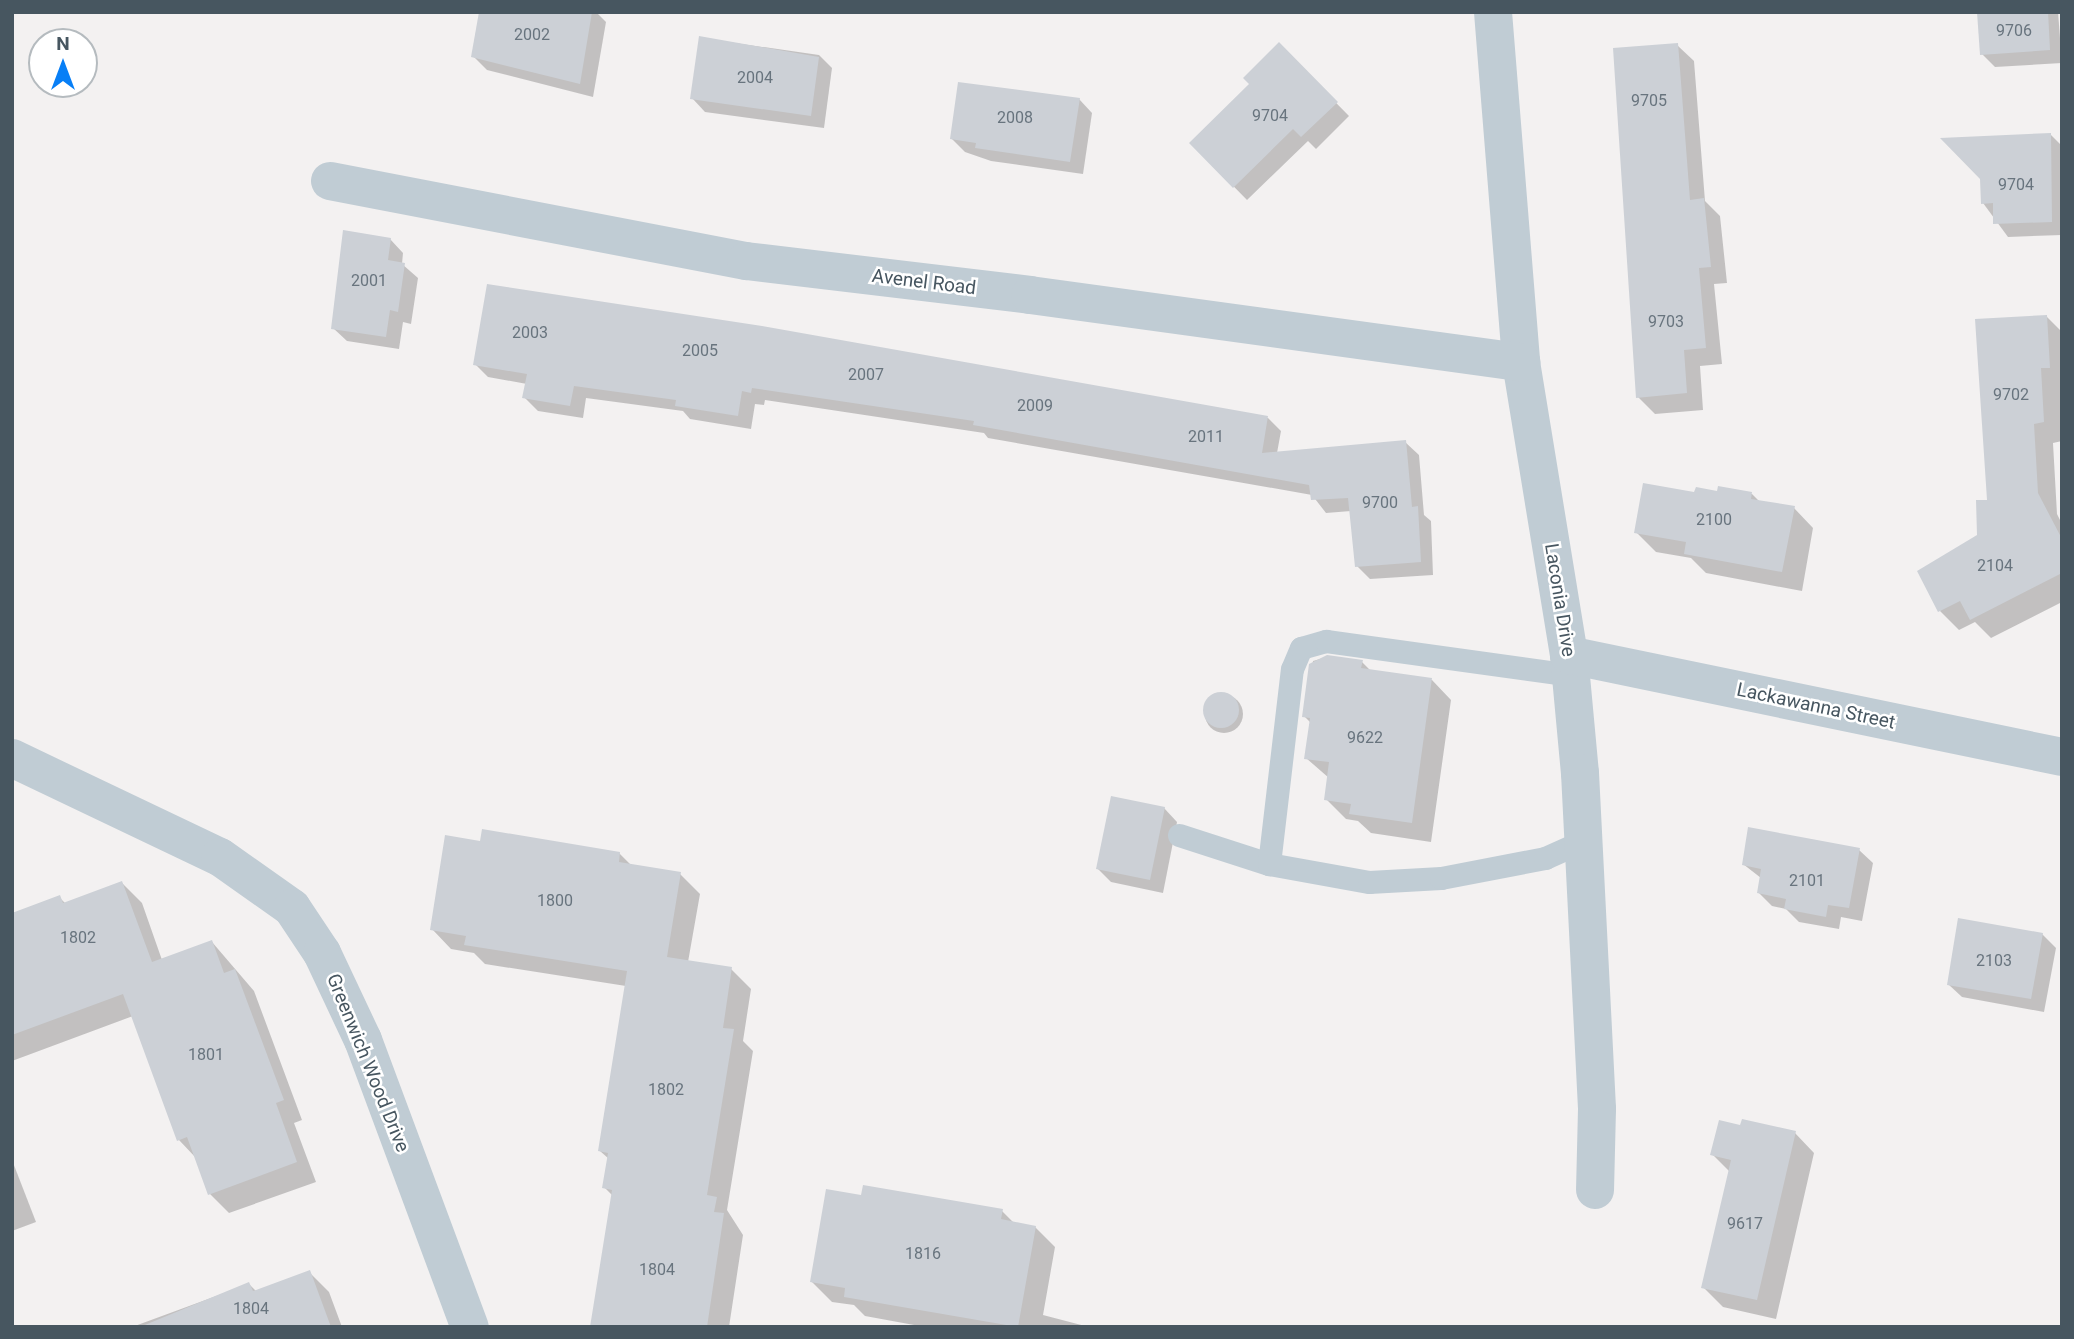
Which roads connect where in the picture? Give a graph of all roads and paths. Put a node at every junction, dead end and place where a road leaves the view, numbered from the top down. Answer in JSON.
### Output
{"nodes":[{"id":1,"x":1493,"y":12,"type":"edge"},
{"id":2,"x":330,"y":181,"type":"dead end"},
{"id":3,"x":1521,"y":362,"type":"junction"},
{"id":4,"x":1570,"y":665,"type":"junction"},
{"id":5,"x":2062,"y":757,"type":"edge"},
{"id":6,"x":12,"y":758,"type":"edge"},
{"id":7,"x":1179,"y":835,"type":"dead end"},
{"id":8,"x":1585,"y":840,"type":"junction"},
{"id":9,"x":1269,"y":864,"type":"junction"},
{"id":10,"x":1595,"y":1189,"type":"dead end"},
{"id":11,"x":470,"y":1327,"type":"edge"}],
"edges":[{"from":1,"to":3,"type":"street","name":"Laconia Drive"},
{"from":2,"to":3,"type":"street","name":"Avenel Road"},
{"from":3,"to":4,"type":"street","name":"Laconia Drive"},
{"from":4,"to":5,"type":"street","name":"Lackawanna Street"},
{"from":4,"to":8,"type":"street","name":"Laconia Drive"},
{"from":4,"to":9,"type":"lane"},
{"from":6,"to":11,"type":"street","name":"Greenwich Wood Drive"},
{"from":7,"to":9,"type":"lane"},
{"from":8,"to":9,"type":"lane"},
{"from":8,"to":10,"type":"street","name":"Laconia Drive"}]}
